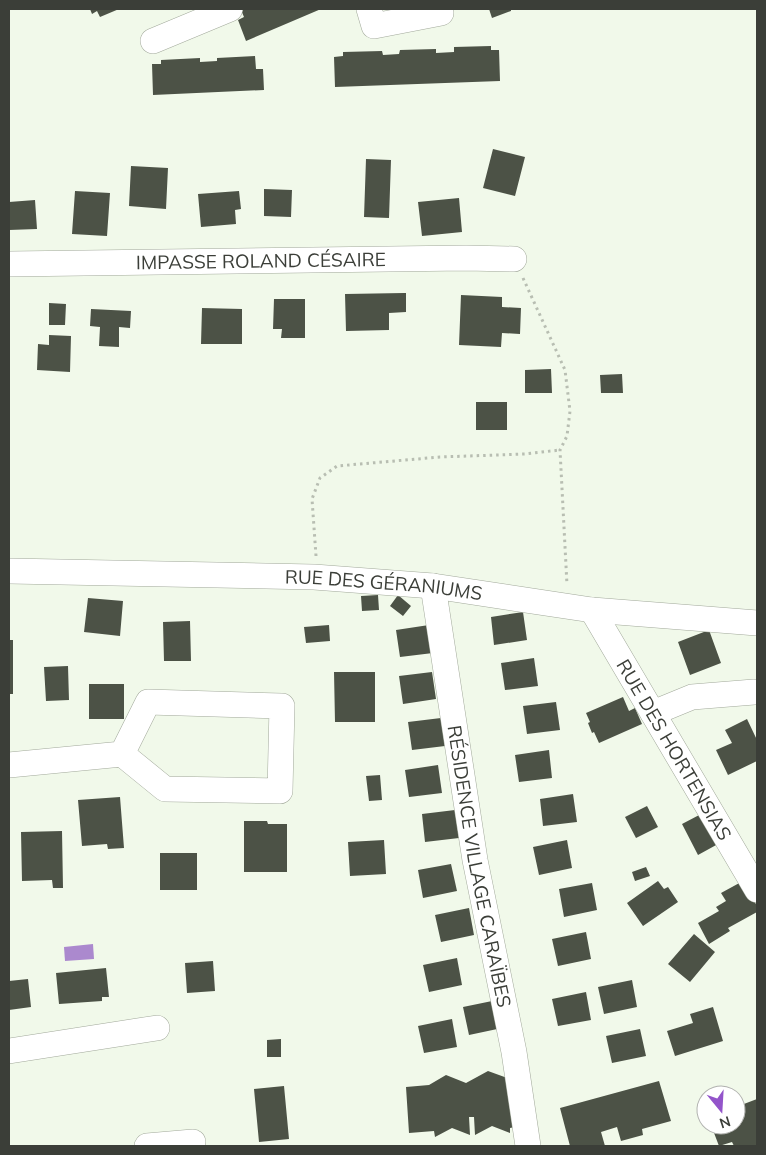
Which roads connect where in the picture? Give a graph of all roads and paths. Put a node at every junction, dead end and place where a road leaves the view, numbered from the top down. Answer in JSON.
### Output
{"nodes":[{"id":1,"x":230,"y":9,"type":"edge"},
{"id":2,"x":369,"y":9,"type":"edge"},
{"id":3,"x":439,"y":9,"type":"edge"},
{"id":4,"x":153,"y":41,"type":"dead end"},
{"id":5,"x":514,"y":259,"type":"joint"},
{"id":6,"x":9,"y":264,"type":"edge"},
{"id":7,"x":560,"y":450,"type":"junction"},
{"id":8,"x":9,"y":572,"type":"edge"},
{"id":9,"x":314,"y":577,"type":"junction"},
{"id":10,"x":433,"y":586,"type":"junction"},
{"id":11,"x":568,"y":606,"type":"junction"},
{"id":12,"x":592,"y":610,"type":"junction"},
{"id":13,"x":757,"y":623,"type":"edge"},
{"id":14,"x":754,"y":692,"type":"dead end"},
{"id":15,"x":653,"y":713,"type":"junction"},
{"id":16,"x":122,"y":754,"type":"junction"},
{"id":17,"x":9,"y":765,"type":"edge"},
{"id":18,"x":757,"y":890,"type":"edge"},
{"id":19,"x":157,"y":1028,"type":"dead end"},
{"id":20,"x":9,"y":1051,"type":"edge"},
{"id":21,"x":193,"y":1142,"type":"dead end"},
{"id":22,"x":147,"y":1146,"type":"edge"},
{"id":23,"x":528,"y":1146,"type":"edge"}],
"edges":[{"from":1,"to":4,"type":"street"},
{"from":2,"to":3,"type":"street"},
{"from":5,"to":6,"type":"street","name":"IMPASSE ROLAND CÉSAIRE"},
{"from":5,"to":7,"type":"path"},
{"from":7,"to":9,"type":"path"},
{"from":7,"to":11,"type":"path"},
{"from":8,"to":9,"type":"street","name":"RUE DES GÉRANIUMS"},
{"from":9,"to":10,"type":"street","name":"RUE DES GÉRANIUMS"},
{"from":10,"to":11,"type":"street","name":"RUE DES GÉRANIUMS"},
{"from":10,"to":23,"type":"street","name":"RÉSIDENCE VILLAGE CARAÏBES"},
{"from":11,"to":12,"type":"street","name":"RUE DES GÉRANIUMS"},
{"from":12,"to":13,"type":"street","name":"RUE DES GÉRANIUMS"},
{"from":12,"to":15,"type":"street","name":"RUE DES HORTENSIAS"},
{"from":14,"to":15,"type":"street"},
{"from":15,"to":18,"type":"street","name":"RUE DES HORTENSIAS"},
{"from":16,"to":16,"type":"street"},
{"from":16,"to":17,"type":"street"},
{"from":19,"to":20,"type":"street"},
{"from":21,"to":22,"type":"street"}]}
